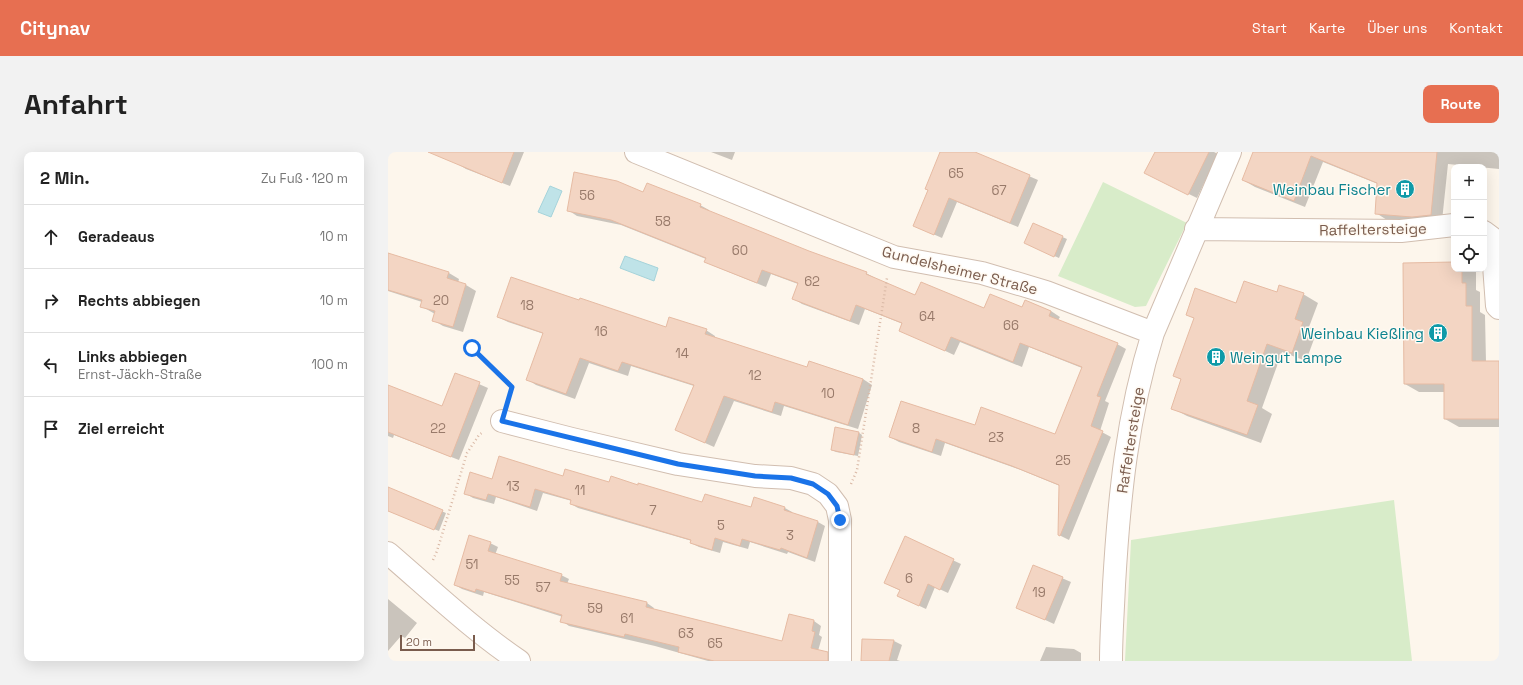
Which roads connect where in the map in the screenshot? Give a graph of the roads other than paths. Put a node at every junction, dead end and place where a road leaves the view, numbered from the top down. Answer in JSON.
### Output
{"nodes":[{"id":1,"x":636,"y":152,"type":"edge"},
{"id":2,"x":1230,"y":152,"type":"edge"},
{"id":3,"x":1451,"y":225,"type":"edge"},
{"id":4,"x":1196,"y":229,"type":"junction"},
{"id":5,"x":1488,"y":235,"type":"edge"},
{"id":6,"x":1499,"y":308,"type":"edge"},
{"id":7,"x":1153,"y":333,"type":"junction"},
{"id":8,"x":502,"y":421,"type":"road end"},
{"id":9,"x":388,"y":553,"type":"edge"},
{"id":10,"x":519,"y":661,"type":"edge"},
{"id":11,"x":840,"y":661,"type":"edge"},
{"id":12,"x":1111,"y":661,"type":"edge"}],
"edges":[{"from":1,"to":7,"type":"street","name":"Gundelsheimer Straße"},
{"from":2,"to":4,"type":"street","name":"Raffeltersteige"},
{"from":3,"to":4,"type":"street","name":"Raffeltersteige"},
{"from":4,"to":7,"type":"street","name":"Raffeltersteige"},
{"from":5,"to":6,"type":"street"},
{"from":7,"to":12,"type":"street","name":"Raffeltersteige"},
{"from":8,"to":11,"type":"street"},
{"from":9,"to":10,"type":"street"}]}
